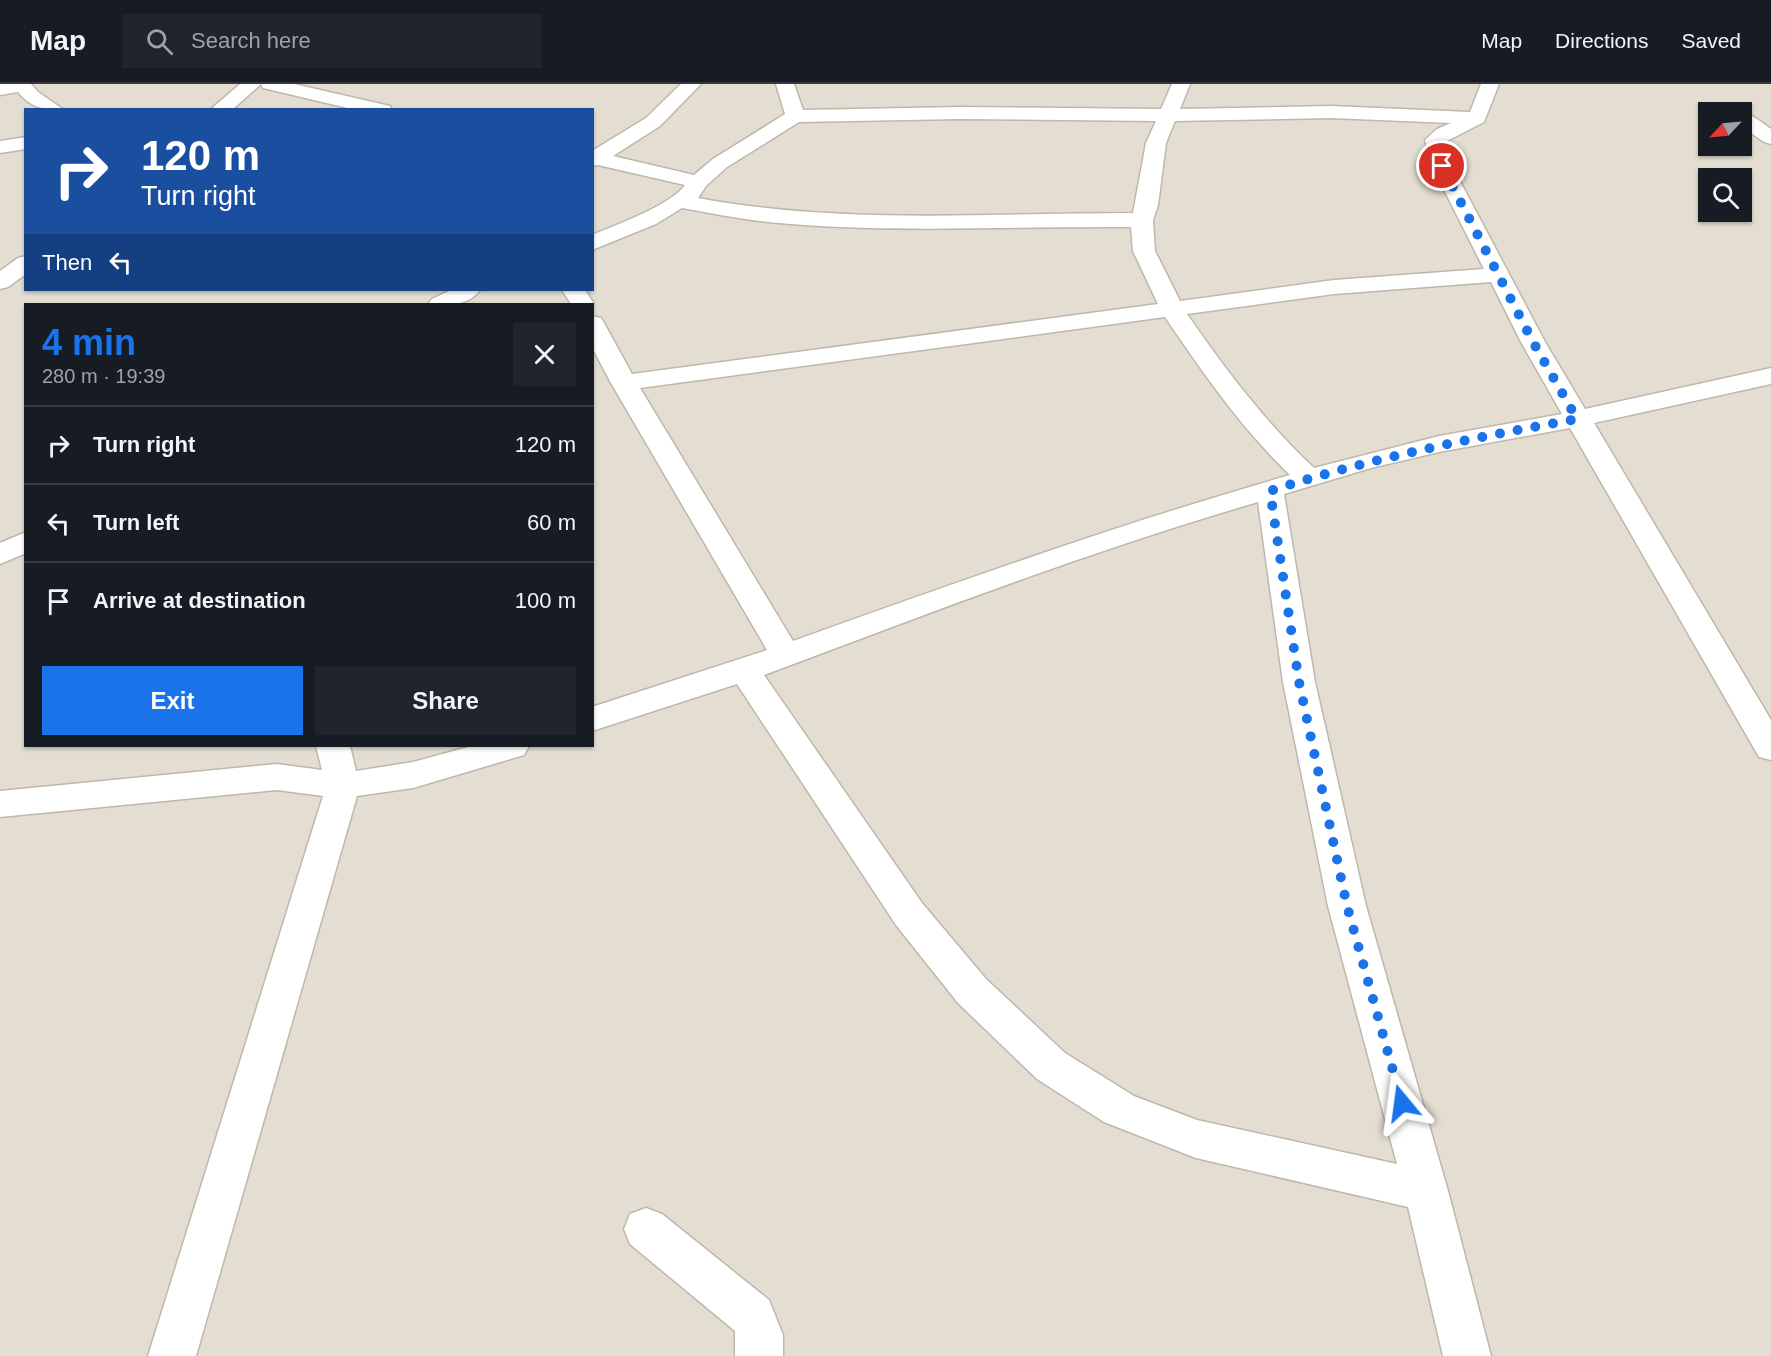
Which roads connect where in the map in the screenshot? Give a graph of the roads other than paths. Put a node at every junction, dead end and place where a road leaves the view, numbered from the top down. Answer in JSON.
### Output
{"nodes":[{"id":1,"x":252,"y":84,"type":"edge"},
{"id":2,"x":270,"y":84,"type":"edge"},
{"id":3,"x":692,"y":84,"type":"edge"},
{"id":4,"x":785,"y":84,"type":"edge"},
{"id":5,"x":1181,"y":84,"type":"edge"},
{"id":6,"x":1490,"y":84,"type":"edge"},
{"id":7,"x":31,"y":86,"type":"edge"},
{"id":8,"x":0,"y":89,"type":"edge"},
{"id":9,"x":52,"y":108,"type":"edge"},
{"id":10,"x":222,"y":108,"type":"edge"},
{"id":11,"x":374,"y":108,"type":"edge"},
{"id":12,"x":1167,"y":115,"type":"junction"},
{"id":13,"x":795,"y":116,"type":"junction"},
{"id":14,"x":1477,"y":118,"type":"junction"},
{"id":15,"x":1752,"y":125,"type":"edge"},
{"id":16,"x":1771,"y":138,"type":"edge"},
{"id":17,"x":24,"y":143,"type":"edge"},
{"id":18,"x":0,"y":147,"type":"edge"},
{"id":19,"x":594,"y":158,"type":"edge"},
{"id":20,"x":698,"y":182,"type":"junction"},
{"id":21,"x":679,"y":201,"type":"junction"},
{"id":22,"x":1142,"y":220,"type":"junction"},
{"id":23,"x":594,"y":242,"type":"edge"},
{"id":24,"x":24,"y":264,"type":"edge"},
{"id":25,"x":1499,"y":275,"type":"junction"},
{"id":26,"x":0,"y":282,"type":"edge"},
{"id":27,"x":466,"y":291,"type":"edge"},
{"id":28,"x":442,"y":303,"type":"edge"},
{"id":29,"x":1172,"y":309,"type":"junction"},
{"id":30,"x":594,"y":327,"type":"edge"},
{"id":31,"x":1771,"y":376,"type":"edge"},
{"id":32,"x":624,"y":382,"type":"junction"},
{"id":33,"x":1577,"y":419,"type":"junction"},
{"id":34,"x":1309,"y":478,"type":"junction"},
{"id":35,"x":1270,"y":491,"type":"junction"},
{"id":36,"x":24,"y":542,"type":"edge"},
{"id":37,"x":0,"y":555,"type":"edge"},
{"id":38,"x":786,"y":655,"type":"junction"},
{"id":39,"x":744,"y":670,"type":"junction"},
{"id":40,"x":594,"y":718,"type":"edge"},
{"id":41,"x":333,"y":747,"type":"edge"},
{"id":42,"x":509,"y":747,"type":"edge"},
{"id":43,"x":1771,"y":748,"type":"edge"},
{"id":44,"x":343,"y":786,"type":"junction"},
{"id":45,"x":0,"y":804,"type":"edge"},
{"id":46,"x":1426,"y":1191,"type":"junction"},
{"id":47,"x":646,"y":1229,"type":"dead end"},
{"id":48,"x":172,"y":1356,"type":"edge"},
{"id":49,"x":759,"y":1356,"type":"edge"},
{"id":50,"x":1467,"y":1356,"type":"edge"}],
"edges":[{"from":1,"to":10,"type":"street"},
{"from":2,"to":11,"type":"street"},
{"from":3,"to":19,"type":"street"},
{"from":4,"to":13,"type":"street"},
{"from":5,"to":12,"type":"street"},
{"from":6,"to":14,"type":"street"},
{"from":7,"to":8,"type":"street"},
{"from":7,"to":9,"type":"street"},
{"from":12,"to":13,"type":"street"},
{"from":12,"to":14,"type":"street"},
{"from":12,"to":22,"type":"street"},
{"from":13,"to":20,"type":"street"},
{"from":14,"to":25,"type":"street"},
{"from":15,"to":16,"type":"street"},
{"from":17,"to":18,"type":"street"},
{"from":19,"to":20,"type":"street"},
{"from":20,"to":21,"type":"street"},
{"from":21,"to":22,"type":"street"},
{"from":21,"to":23,"type":"street"},
{"from":22,"to":29,"type":"street"},
{"from":24,"to":26,"type":"street"},
{"from":25,"to":29,"type":"street"},
{"from":25,"to":33,"type":"street"},
{"from":27,"to":28,"type":"street"},
{"from":29,"to":32,"type":"street"},
{"from":29,"to":34,"type":"street"},
{"from":30,"to":32,"type":"street"},
{"from":31,"to":33,"type":"street"},
{"from":32,"to":38,"type":"street"},
{"from":33,"to":34,"type":"street"},
{"from":33,"to":43,"type":"street"},
{"from":34,"to":35,"type":"street"},
{"from":35,"to":38,"type":"street"},
{"from":35,"to":46,"type":"street"},
{"from":36,"to":37,"type":"street"},
{"from":38,"to":39,"type":"street"},
{"from":39,"to":40,"type":"street"},
{"from":39,"to":46,"type":"street"},
{"from":41,"to":44,"type":"street"},
{"from":42,"to":44,"type":"street"},
{"from":44,"to":45,"type":"street"},
{"from":44,"to":48,"type":"street"},
{"from":46,"to":50,"type":"street"},
{"from":47,"to":49,"type":"street"}]}
